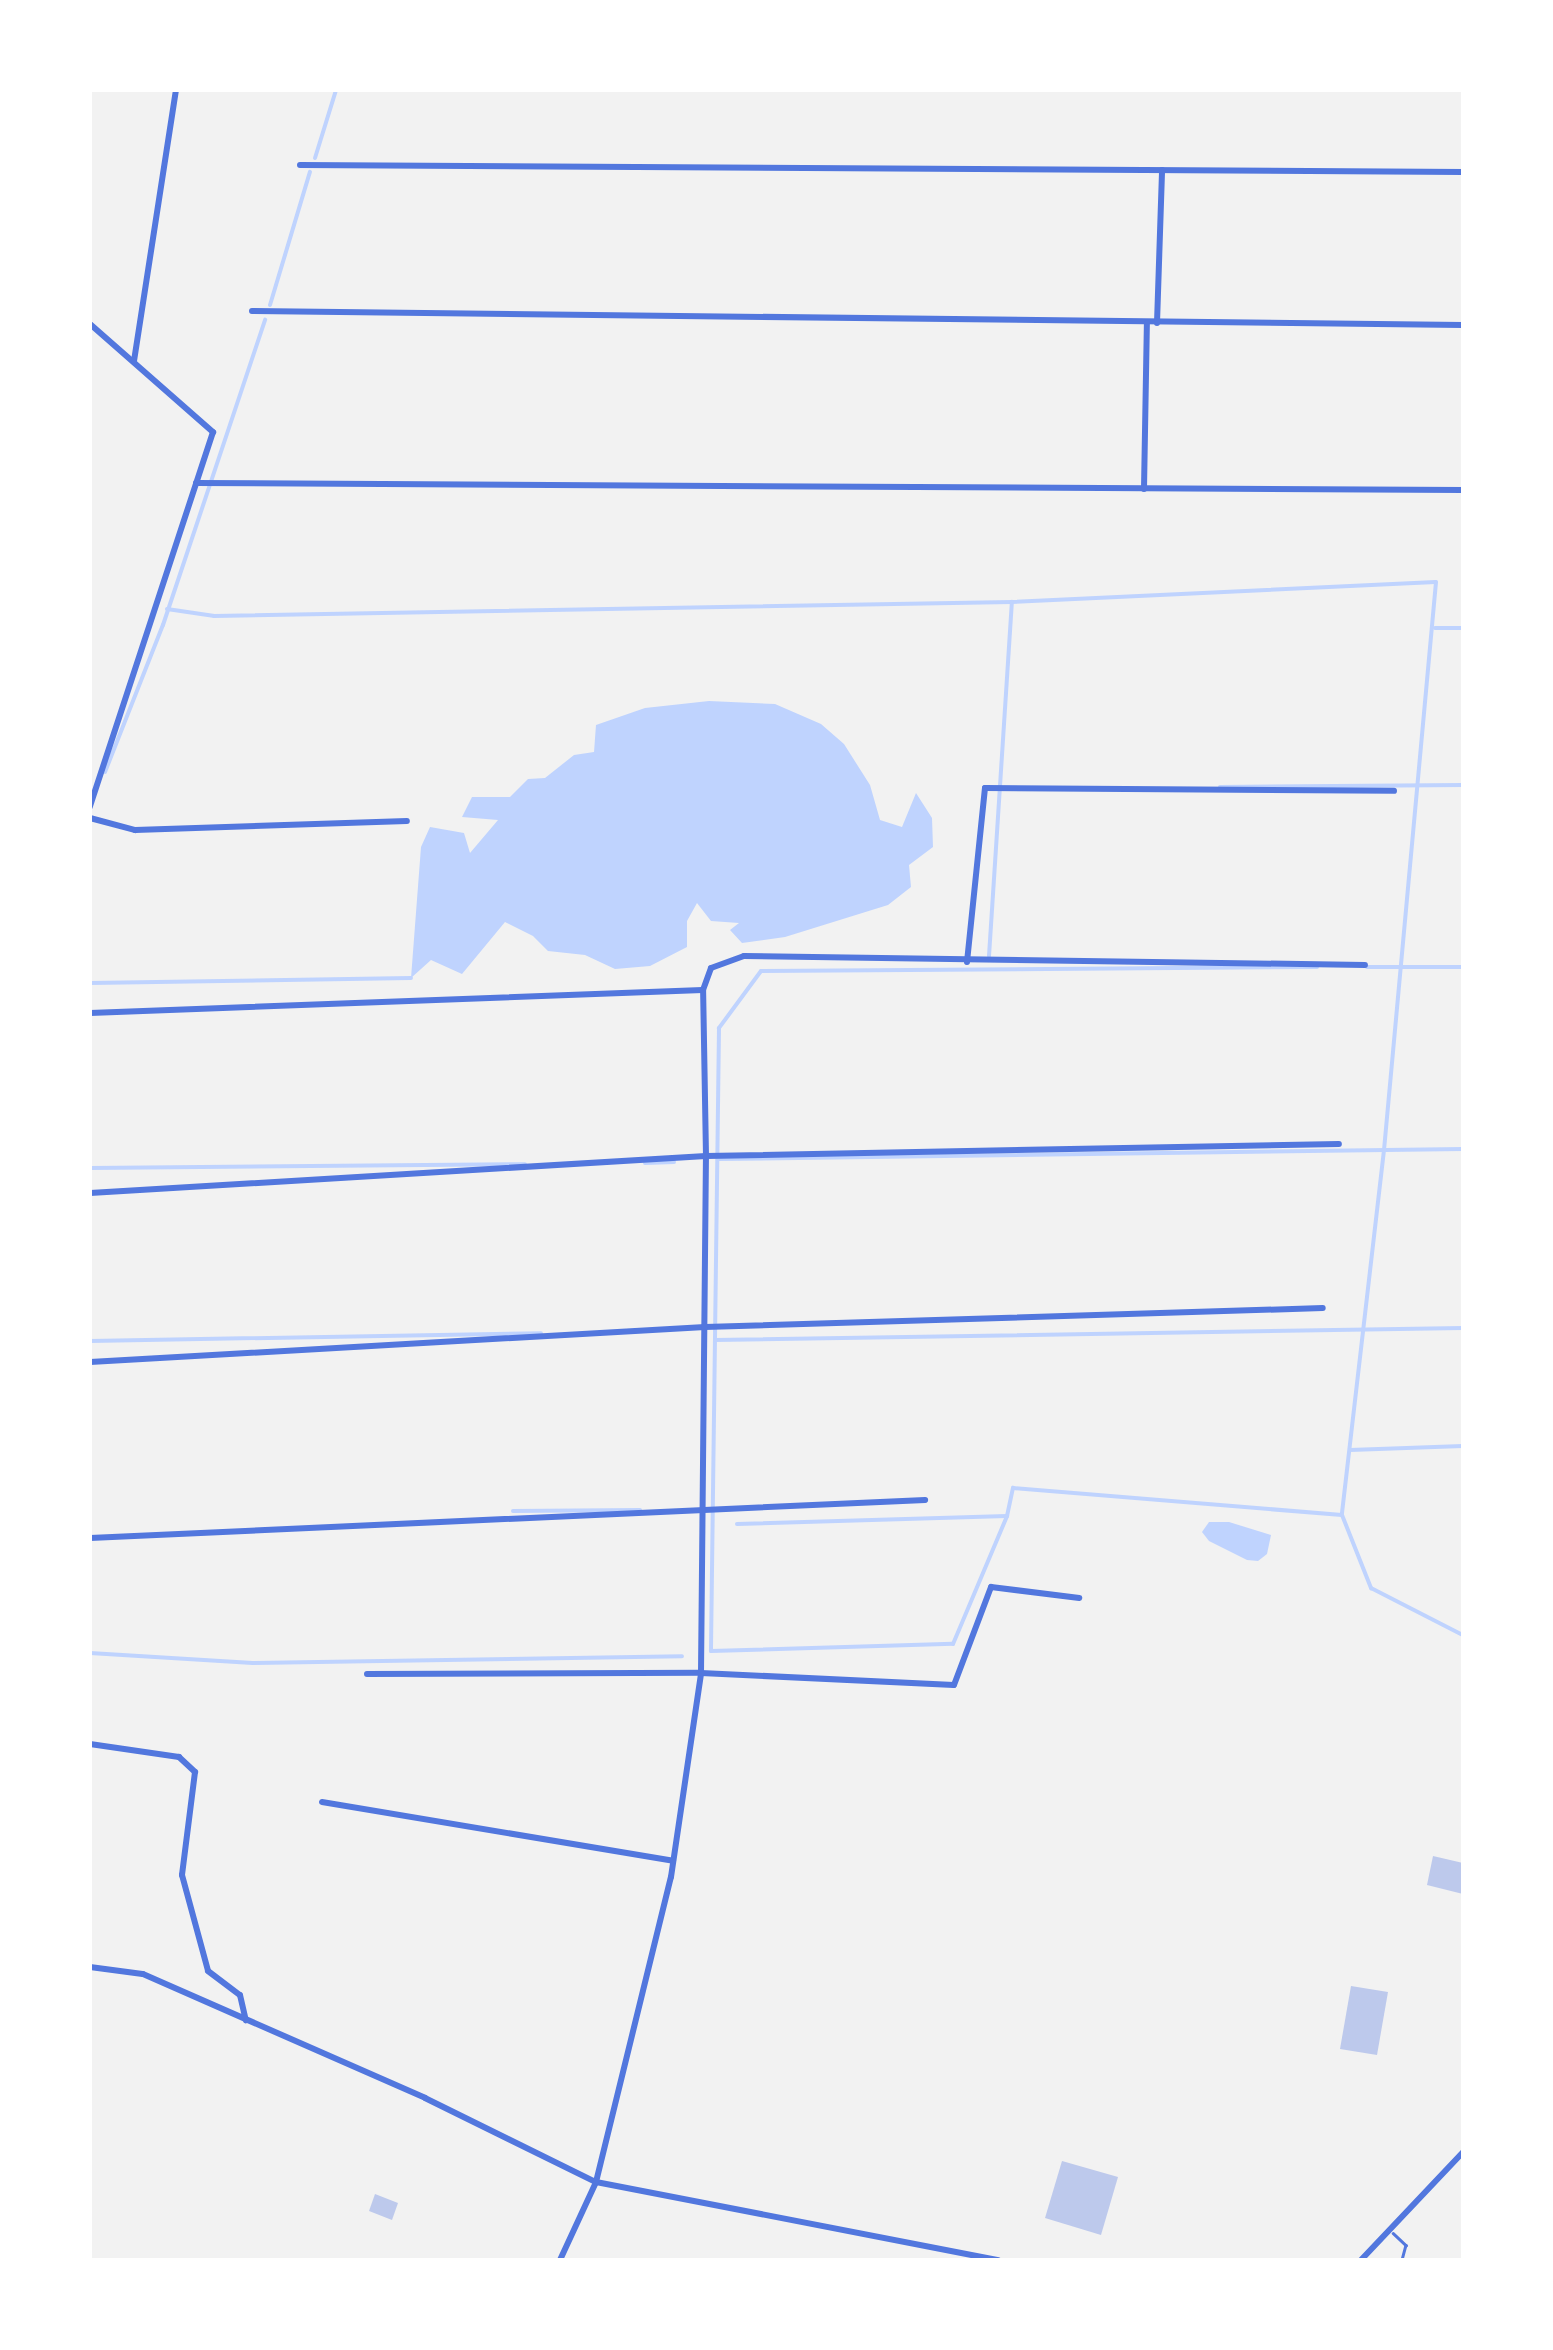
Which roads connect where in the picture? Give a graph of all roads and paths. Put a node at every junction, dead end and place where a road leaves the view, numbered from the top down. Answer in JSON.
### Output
{"nodes":[{"id":1,"x":176,"y":90,"type":"edge"},
{"id":2,"x":300,"y":166,"type":"dead end"},
{"id":3,"x":1162,"y":170,"type":"junction"},
{"id":4,"x":1463,"y":172,"type":"edge"},
{"id":5,"x":252,"y":312,"type":"dead end"},
{"id":6,"x":1147,"y":323,"type":"junction"},
{"id":7,"x":1157,"y":323,"type":"junction"},
{"id":8,"x":90,"y":324,"type":"edge"},
{"id":9,"x":1463,"y":325,"type":"edge"},
{"id":10,"x":134,"y":362,"type":"junction"},
{"id":11,"x":196,"y":483,"type":"junction"},
{"id":12,"x":1144,"y":488,"type":"junction"},
{"id":13,"x":1463,"y":490,"type":"edge"},
{"id":14,"x":1394,"y":791,"type":"dead end"},
{"id":15,"x":90,"y":807,"type":"edge"},
{"id":16,"x":90,"y":818,"type":"edge"},
{"id":17,"x":407,"y":822,"type":"dead end"},
{"id":18,"x":967,"y":962,"type":"junction"},
{"id":19,"x":1365,"y":965,"type":"dead end"},
{"id":20,"x":703,"y":990,"type":"junction"},
{"id":21,"x":90,"y":1012,"type":"edge"},
{"id":22,"x":1339,"y":1144,"type":"dead end"},
{"id":23,"x":706,"y":1156,"type":"junction"},
{"id":24,"x":90,"y":1193,"type":"edge"},
{"id":25,"x":1322,"y":1308,"type":"dead end"},
{"id":26,"x":705,"y":1327,"type":"junction"},
{"id":27,"x":90,"y":1362,"type":"edge"},
{"id":28,"x":926,"y":1500,"type":"dead end"},
{"id":29,"x":704,"y":1509,"type":"junction"},
{"id":30,"x":90,"y":1538,"type":"edge"},
{"id":31,"x":1079,"y":1598,"type":"dead end"},
{"id":32,"x":702,"y":1673,"type":"junction"},
{"id":33,"x":367,"y":1674,"type":"dead end"},
{"id":34,"x":90,"y":1744,"type":"edge"},
{"id":35,"x":322,"y":1802,"type":"dead end"},
{"id":36,"x":673,"y":1862,"type":"junction"},
{"id":37,"x":90,"y":1966,"type":"edge"},
{"id":38,"x":247,"y":2021,"type":"junction"},
{"id":39,"x":1463,"y":2152,"type":"edge"},
{"id":40,"x":596,"y":2182,"type":"junction"},
{"id":41,"x":1390,"y":2230,"type":"junction"},
{"id":42,"x":560,"y":2260,"type":"edge"},
{"id":43,"x":999,"y":2260,"type":"edge"},
{"id":44,"x":1361,"y":2260,"type":"edge"},
{"id":45,"x":1402,"y":2260,"type":"edge"}],
"edges":[{"from":1,"to":10,"type":"street"},
{"from":2,"to":3,"type":"street"},
{"from":3,"to":4,"type":"street"},
{"from":3,"to":7,"type":"street"},
{"from":5,"to":6,"type":"street"},
{"from":6,"to":7,"type":"street"},
{"from":6,"to":12,"type":"street"},
{"from":7,"to":9,"type":"street"},
{"from":8,"to":10,"type":"street"},
{"from":10,"to":11,"type":"street"},
{"from":11,"to":12,"type":"street"},
{"from":11,"to":15,"type":"street"},
{"from":12,"to":13,"type":"street"},
{"from":14,"to":18,"type":"street"},
{"from":16,"to":17,"type":"street"},
{"from":18,"to":19,"type":"street"},
{"from":18,"to":20,"type":"street"},
{"from":20,"to":21,"type":"street"},
{"from":20,"to":23,"type":"street"},
{"from":22,"to":23,"type":"street"},
{"from":23,"to":24,"type":"street"},
{"from":23,"to":26,"type":"street"},
{"from":25,"to":26,"type":"street"},
{"from":26,"to":27,"type":"street"},
{"from":26,"to":29,"type":"street"},
{"from":28,"to":29,"type":"street"},
{"from":29,"to":30,"type":"street"},
{"from":29,"to":32,"type":"street"},
{"from":31,"to":32,"type":"street"},
{"from":32,"to":33,"type":"street"},
{"from":32,"to":36,"type":"street"},
{"from":34,"to":38,"type":"street"},
{"from":35,"to":36,"type":"street"},
{"from":36,"to":40,"type":"street"},
{"from":37,"to":38,"type":"street"},
{"from":38,"to":40,"type":"street"},
{"from":39,"to":41,"type":"street"},
{"from":40,"to":42,"type":"street"},
{"from":40,"to":43,"type":"street"},
{"from":41,"to":44,"type":"street"},
{"from":41,"to":45,"type":"lane"}]}
